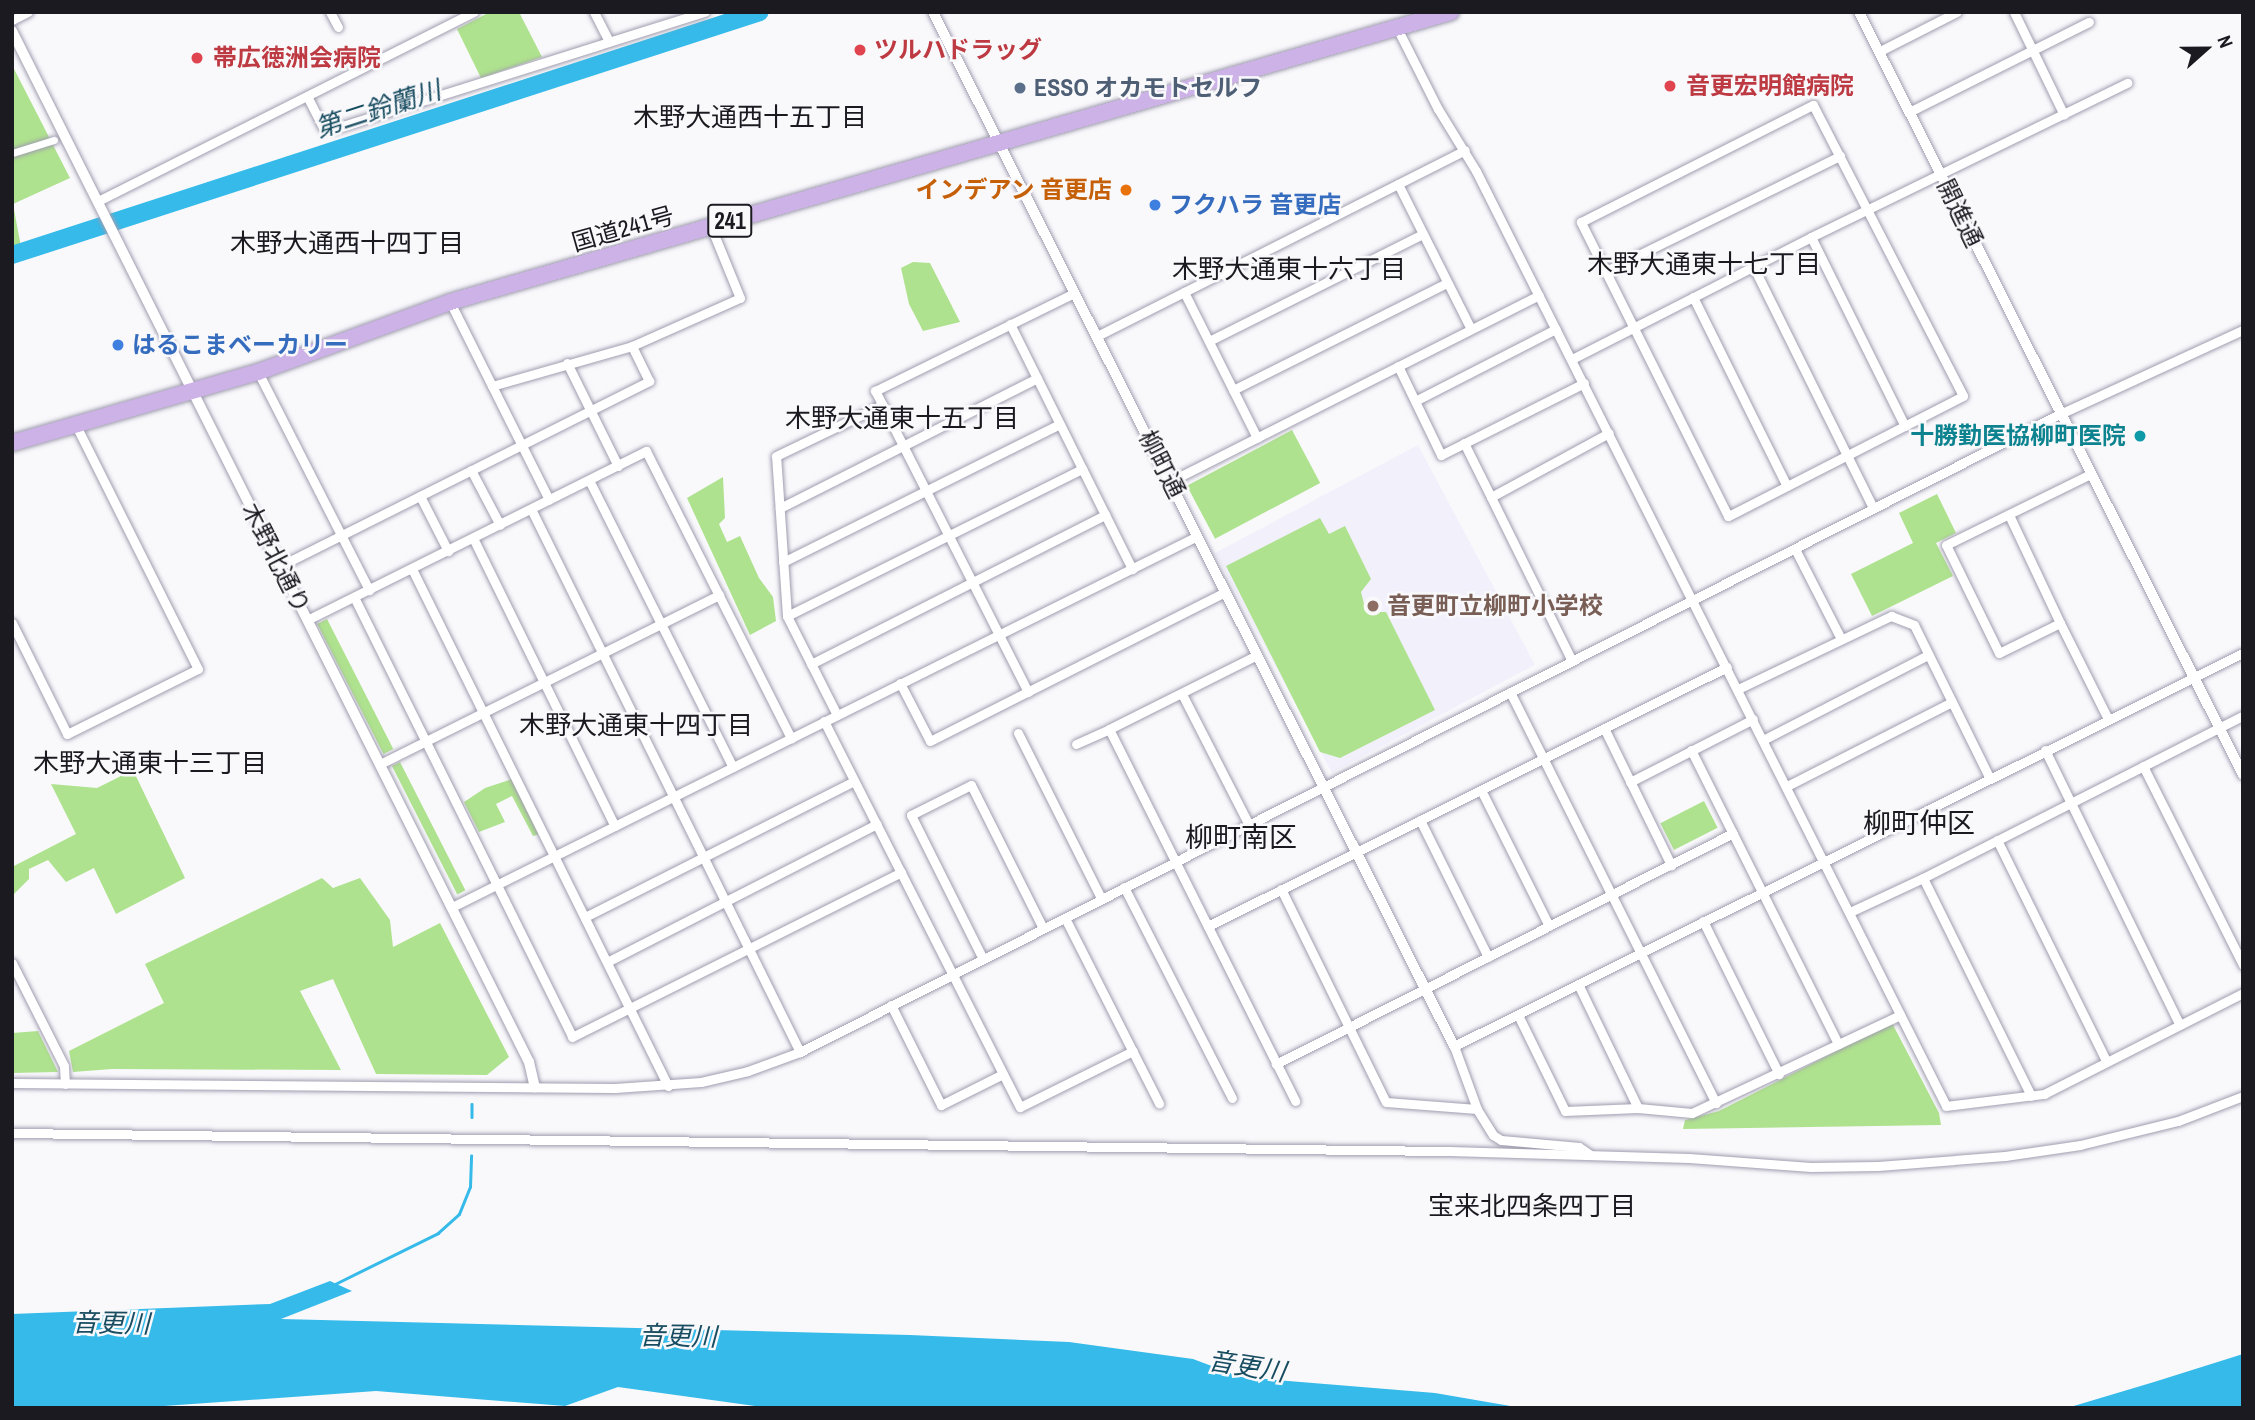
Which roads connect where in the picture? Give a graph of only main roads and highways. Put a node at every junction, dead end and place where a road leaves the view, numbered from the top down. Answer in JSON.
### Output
{"nodes":[{"id":1,"x":1451,"y":12,"type":"edge"},
{"id":2,"x":12,"y":443,"type":"edge"}],
"edges":[{"from":1,"to":2,"type":"highway","name":"国道241号","number":"241"}]}
